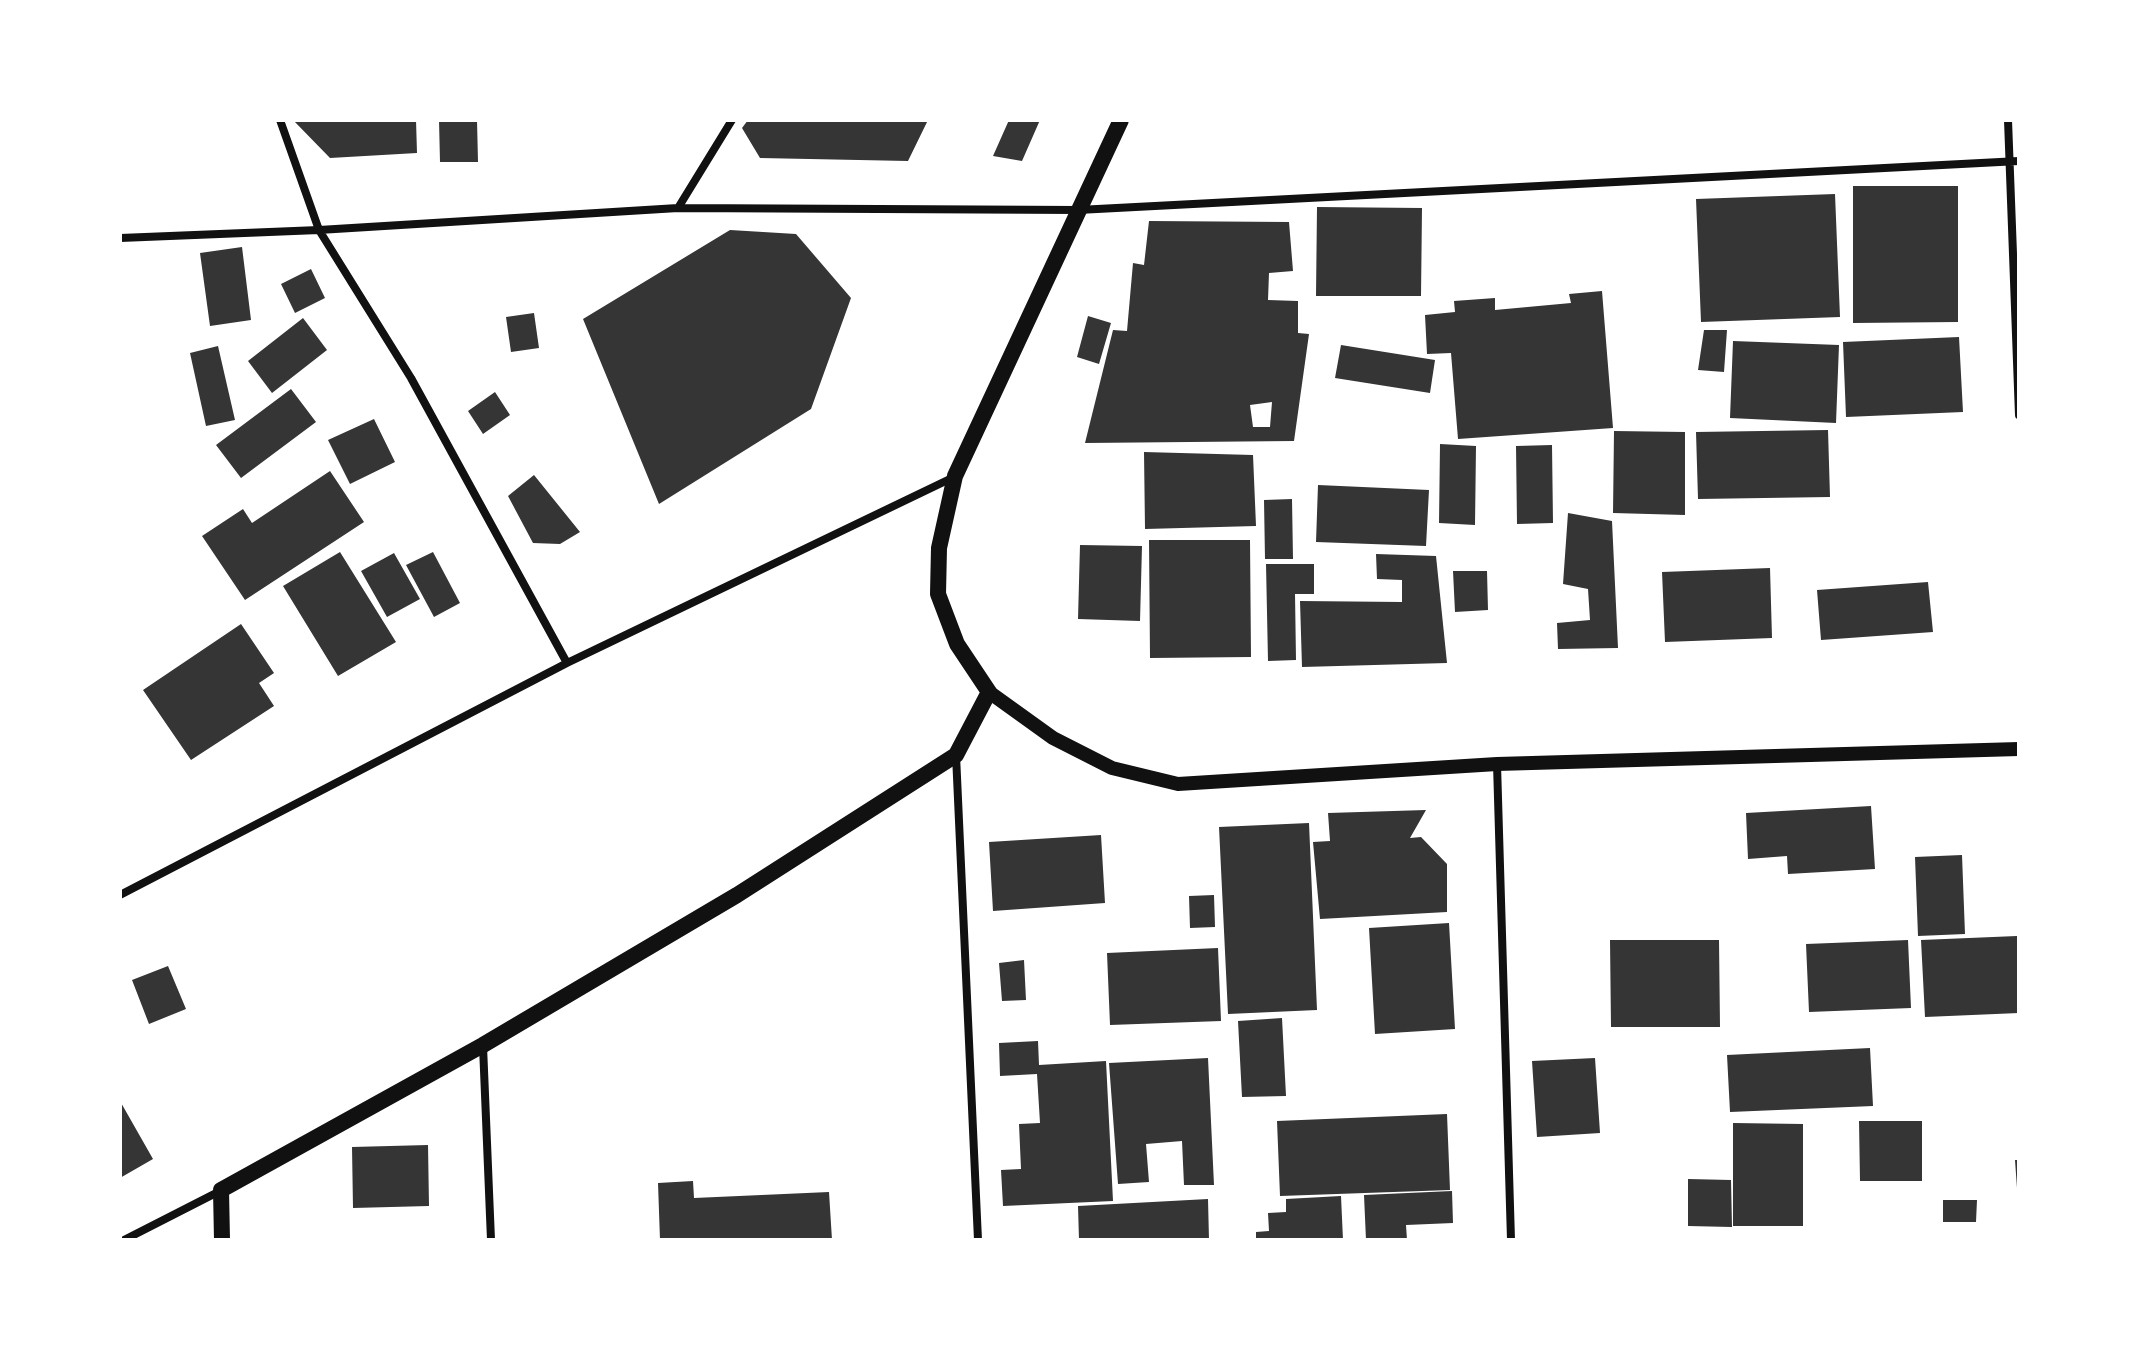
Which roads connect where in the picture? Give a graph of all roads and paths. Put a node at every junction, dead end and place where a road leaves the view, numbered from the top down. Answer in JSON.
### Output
{"nodes":[{"id":1,"x":280,"y":120,"type":"edge"},
{"id":2,"x":732,"y":120,"type":"edge"},
{"id":3,"x":1121,"y":120,"type":"edge"},
{"id":4,"x":2008,"y":120,"type":"edge"},
{"id":5,"x":2008,"y":161,"type":"junction"},
{"id":6,"x":2019,"y":161,"type":"edge"},
{"id":7,"x":678,"y":208,"type":"junction"},
{"id":8,"x":1078,"y":210,"type":"junction"},
{"id":9,"x":319,"y":230,"type":"junction"},
{"id":10,"x":120,"y":238,"type":"edge"},
{"id":11,"x":2019,"y":415,"type":"edge"},
{"id":12,"x":955,"y":476,"type":"junction"},
{"id":13,"x":567,"y":663,"type":"junction"},
{"id":14,"x":989,"y":692,"type":"junction"},
{"id":15,"x":2019,"y":749,"type":"edge"},
{"id":16,"x":956,"y":755,"type":"junction"},
{"id":17,"x":1497,"y":764,"type":"junction"},
{"id":18,"x":120,"y":895,"type":"edge"},
{"id":19,"x":483,"y":1045,"type":"junction"},
{"id":20,"x":221,"y":1190,"type":"junction"},
{"id":21,"x":124,"y":1240,"type":"edge"},
{"id":22,"x":222,"y":1240,"type":"edge"},
{"id":23,"x":491,"y":1240,"type":"edge"},
{"id":24,"x":978,"y":1240,"type":"edge"},
{"id":25,"x":1511,"y":1240,"type":"edge"}],
"edges":[{"from":1,"to":9,"type":"street"},
{"from":2,"to":7,"type":"street"},
{"from":3,"to":8,"type":"main road"},
{"from":4,"to":5,"type":"street"},
{"from":5,"to":6,"type":"street"},
{"from":5,"to":8,"type":"street"},
{"from":5,"to":11,"type":"street"},
{"from":7,"to":8,"type":"street"},
{"from":7,"to":9,"type":"street"},
{"from":8,"to":12,"type":"main road"},
{"from":9,"to":10,"type":"street"},
{"from":9,"to":13,"type":"street"},
{"from":12,"to":13,"type":"street"},
{"from":12,"to":14,"type":"main road"},
{"from":13,"to":18,"type":"street"},
{"from":14,"to":16,"type":"main road"},
{"from":14,"to":17,"type":"street"},
{"from":15,"to":17,"type":"street"},
{"from":16,"to":19,"type":"main road"},
{"from":16,"to":24,"type":"street"},
{"from":17,"to":25,"type":"street"},
{"from":19,"to":20,"type":"main road"},
{"from":19,"to":23,"type":"street"},
{"from":20,"to":21,"type":"street"},
{"from":20,"to":22,"type":"main road"}]}
